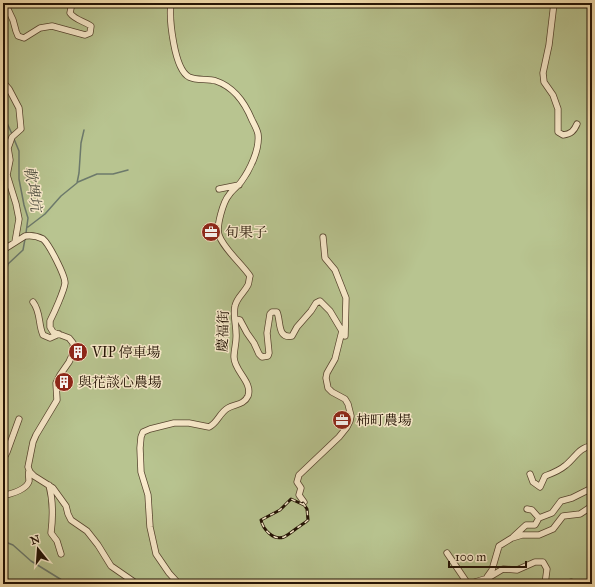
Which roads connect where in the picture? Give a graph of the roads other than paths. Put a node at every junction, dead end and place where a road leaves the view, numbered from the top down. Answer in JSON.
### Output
{"nodes":[{"id":1,"x":5,"y":3,"type":"edge"},
{"id":2,"x":72,"y":3,"type":"edge"},
{"id":3,"x":171,"y":3,"type":"edge"},
{"id":4,"x":554,"y":3,"type":"edge"},
{"id":5,"x":3,"y":82,"type":"edge"},
{"id":6,"x":577,"y":124,"type":"dead end"},
{"id":7,"x":7,"y":146,"type":"edge"},
{"id":8,"x":239,"y":185,"type":"junction"},
{"id":9,"x":219,"y":189,"type":"dead end"},
{"id":10,"x":323,"y":237,"type":"dead end"},
{"id":11,"x":15,"y":242,"type":"junction"},
{"id":12,"x":3,"y":250,"type":"edge"},
{"id":13,"x":33,"y":302,"type":"dead end"},
{"id":14,"x":235,"y":319,"type":"junction"},
{"id":15,"x":59,"y":334,"type":"junction"},
{"id":16,"x":341,"y":340,"type":"junction"},
{"id":17,"x":19,"y":419,"type":"dead end"},
{"id":18,"x":592,"y":446,"type":"edge"},
{"id":19,"x":3,"y":460,"type":"edge"},
{"id":20,"x":30,"y":470,"type":"junction"},
{"id":21,"x":530,"y":474,"type":"dead end"},
{"id":22,"x":48,"y":484,"type":"junction"},
{"id":23,"x":592,"y":488,"type":"edge"},
{"id":24,"x":3,"y":490,"type":"edge"},
{"id":25,"x":304,"y":502,"type":"dead end"},
{"id":26,"x":592,"y":506,"type":"edge"},
{"id":27,"x":527,"y":509,"type":"dead end"},
{"id":28,"x":539,"y":518,"type":"junction"},
{"id":29,"x":512,"y":538,"type":"junction"},
{"id":30,"x":447,"y":553,"type":"dead end"},
{"id":31,"x":61,"y":554,"type":"dead end"},
{"id":32,"x":487,"y":577,"type":"junction"},
{"id":33,"x":137,"y":584,"type":"edge"},
{"id":34,"x":179,"y":584,"type":"edge"},
{"id":35,"x":468,"y":584,"type":"edge"},
{"id":36,"x":473,"y":584,"type":"edge"},
{"id":37,"x":545,"y":584,"type":"edge"},
{"id":38,"x":565,"y":584,"type":"edge"},
{"id":39,"x":575,"y":584,"type":"edge"}],
"edges":[{"from":1,"to":2,"type":"street"},
{"from":3,"to":8,"type":"street","name":"慶福街"},
{"from":4,"to":6,"type":"street"},
{"from":5,"to":7,"type":"street"},
{"from":7,"to":11,"type":"street"},
{"from":8,"to":9,"type":"street"},
{"from":8,"to":14,"type":"street","name":"慶福街"},
{"from":10,"to":16,"type":"street"},
{"from":11,"to":12,"type":"street"},
{"from":11,"to":15,"type":"street"},
{"from":13,"to":15,"type":"street"},
{"from":14,"to":16,"type":"street"},
{"from":14,"to":34,"type":"street","name":"慶福街"},
{"from":15,"to":20,"type":"street"},
{"from":16,"to":25,"type":"street"},
{"from":17,"to":19,"type":"street"},
{"from":18,"to":21,"type":"street"},
{"from":20,"to":22,"type":"street"},
{"from":20,"to":24,"type":"street"},
{"from":22,"to":31,"type":"street"},
{"from":22,"to":33,"type":"street"},
{"from":23,"to":28,"type":"street"},
{"from":26,"to":29,"type":"street"},
{"from":27,"to":28,"type":"street"},
{"from":28,"to":29,"type":"street"},
{"from":29,"to":32,"type":"street"},
{"from":30,"to":35,"type":"street"},
{"from":32,"to":36,"type":"street"},
{"from":32,"to":37,"type":"street"},
{"from":38,"to":39,"type":"street"}]}
